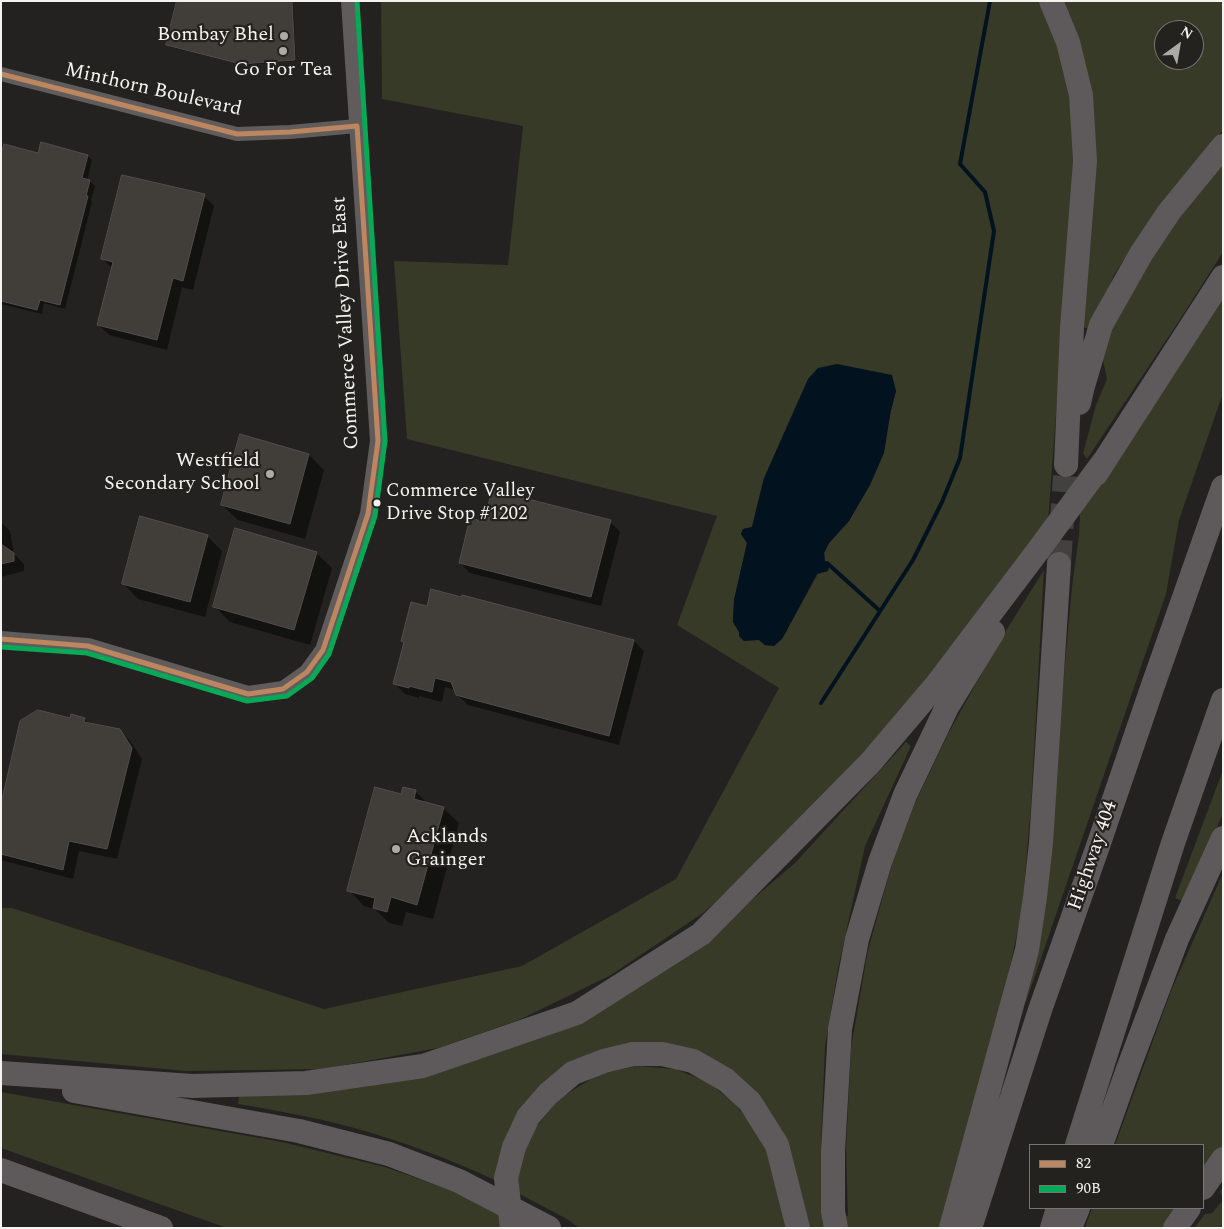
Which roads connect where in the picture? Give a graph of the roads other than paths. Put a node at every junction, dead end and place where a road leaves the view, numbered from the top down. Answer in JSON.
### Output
{"nodes":[{"id":1,"x":349,"y":1,"type":"edge"},
{"id":2,"x":1051,"y":1,"type":"edge"},
{"id":3,"x":1,"y":74,"type":"edge"},
{"id":4,"x":357,"y":126,"type":"junction"},
{"id":5,"x":1223,"y":146,"type":"edge"},
{"id":6,"x":1223,"y":277,"type":"edge"},
{"id":7,"x":1104,"y":461,"type":"junction"},
{"id":8,"x":1223,"y":487,"type":"edge"},
{"id":9,"x":1060,"y":564,"type":"tunnel mouth"},
{"id":10,"x":1,"y":639,"type":"edge"},
{"id":11,"x":1223,"y":700,"type":"edge"},
{"id":12,"x":1223,"y":838,"type":"edge"},
{"id":13,"x":1,"y":1073,"type":"edge"},
{"id":14,"x":1,"y":1077,"type":"edge"},
{"id":15,"x":1077,"y":1144,"type":"edge"},
{"id":16,"x":1101,"y":1144,"type":"edge"},
{"id":17,"x":1223,"y":1159,"type":"edge"},
{"id":18,"x":1,"y":1170,"type":"edge"},
{"id":19,"x":1204,"y":1187,"type":"edge"},
{"id":20,"x":1058,"y":1209,"type":"edge"},
{"id":21,"x":1078,"y":1209,"type":"edge"},
{"id":22,"x":1188,"y":1209,"type":"edge"},
{"id":23,"x":835,"y":1220,"type":"edge"},
{"id":24,"x":547,"y":1227,"type":"edge"},
{"id":25,"x":161,"y":1228,"type":"edge"},
{"id":26,"x":512,"y":1228,"type":"edge"},
{"id":27,"x":798,"y":1228,"type":"edge"},
{"id":28,"x":951,"y":1228,"type":"edge"},
{"id":29,"x":970,"y":1228,"type":"edge"},
{"id":30,"x":1052,"y":1228,"type":"edge"},
{"id":31,"x":1070,"y":1228,"type":"edge"},
{"id":32,"x":1175,"y":1228,"type":"edge"}],
"edges":[{"from":1,"to":4,"type":"street","name":"Commerce Valley Drive East"},
{"from":2,"to":5,"type":"highway"},
{"from":3,"to":4,"type":"street","name":"Minthorn Boulevard"},
{"from":4,"to":10,"type":"street","name":"Commerce Valley Drive East"},
{"from":6,"to":7,"type":"highway"},
{"from":7,"to":13,"type":"highway"},
{"from":7,"to":23,"type":"highway"},
{"from":8,"to":29,"type":"highway","name":"Highway 404"},
{"from":9,"to":28,"type":"highway"},
{"from":11,"to":15,"type":"highway"},
{"from":12,"to":16,"type":"highway"},
{"from":14,"to":24,"type":"highway"},
{"from":17,"to":19,"type":"highway"},
{"from":18,"to":25,"type":"highway"},
{"from":20,"to":30,"type":"highway"},
{"from":21,"to":31,"type":"highway"},
{"from":22,"to":32,"type":"highway"},
{"from":26,"to":27,"type":"highway"}]}
